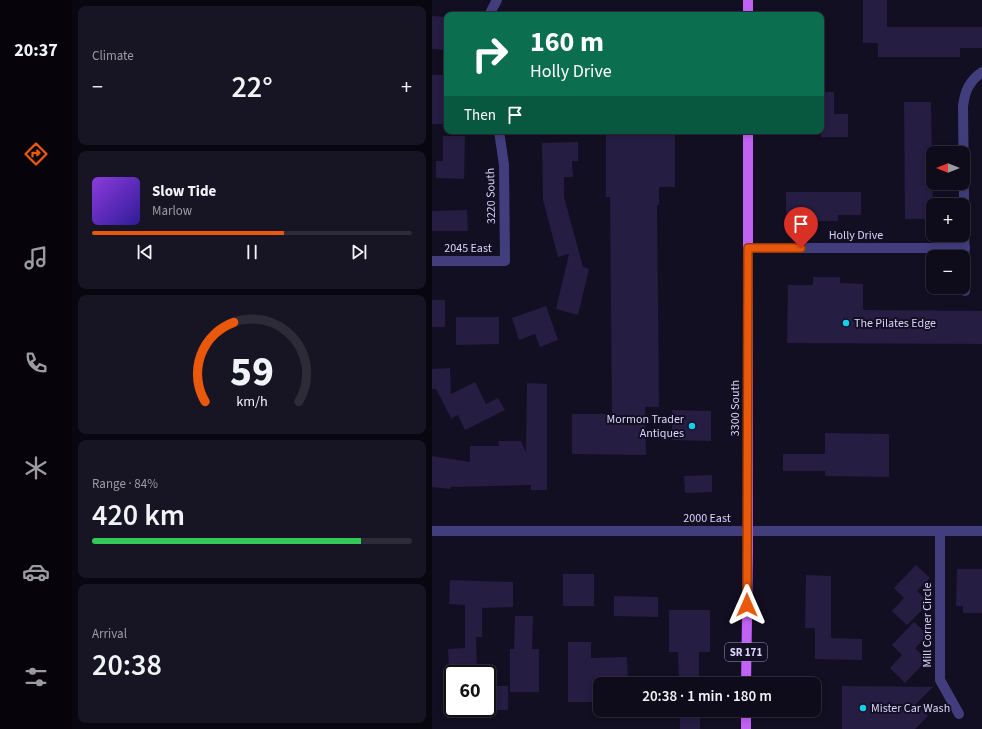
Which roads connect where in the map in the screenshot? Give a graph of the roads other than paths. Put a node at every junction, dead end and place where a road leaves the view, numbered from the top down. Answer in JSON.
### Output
{"nodes":[{"id":1,"x":748,"y":0,"type":"edge"},
{"id":2,"x":748,"y":12,"type":"edge"},
{"id":3,"x":982,"y":72,"type":"edge"},
{"id":4,"x":499,"y":134,"type":"edge"},
{"id":5,"x":748,"y":134,"type":"edge"},
{"id":6,"x":748,"y":248,"type":"junction"},
{"id":7,"x":965,"y":248,"type":"joint"},
{"id":8,"x":432,"y":261,"type":"edge"},
{"id":9,"x":504,"y":261,"type":"joint"},
{"id":10,"x":432,"y":531,"type":"edge"},
{"id":11,"x":748,"y":531,"type":"junction"},
{"id":12,"x":940,"y":531,"type":"junction"},
{"id":13,"x":982,"y":531,"type":"edge"},
{"id":14,"x":746,"y":677,"type":"edge"},
{"id":15,"x":960,"y":714,"type":"dead end"},
{"id":16,"x":746,"y":717,"type":"edge"},
{"id":17,"x":746,"y":729,"type":"edge"}],
"edges":[{"from":1,"to":2,"type":"main road"},
{"from":3,"to":7,"type":"street"},
{"from":4,"to":9,"type":"street","name":"3220 South"},
{"from":5,"to":6,"type":"main road","name":"3300 South","number":"SR 171"},
{"from":6,"to":7,"type":"street","name":"Holly Drive"},
{"from":6,"to":11,"type":"main road","name":"3300 South","number":"SR 171"},
{"from":8,"to":9,"type":"street","name":"2045 East"},
{"from":10,"to":11,"type":"street","name":"2000 East"},
{"from":11,"to":12,"type":"street","name":"2000 East"},
{"from":11,"to":14,"type":"main road","name":"3300 South","number":"SR 171"},
{"from":12,"to":13,"type":"street","name":"2000 East"},
{"from":12,"to":15,"type":"street","name":"Mill Corner Circle"},
{"from":16,"to":17,"type":"main road"}]}
